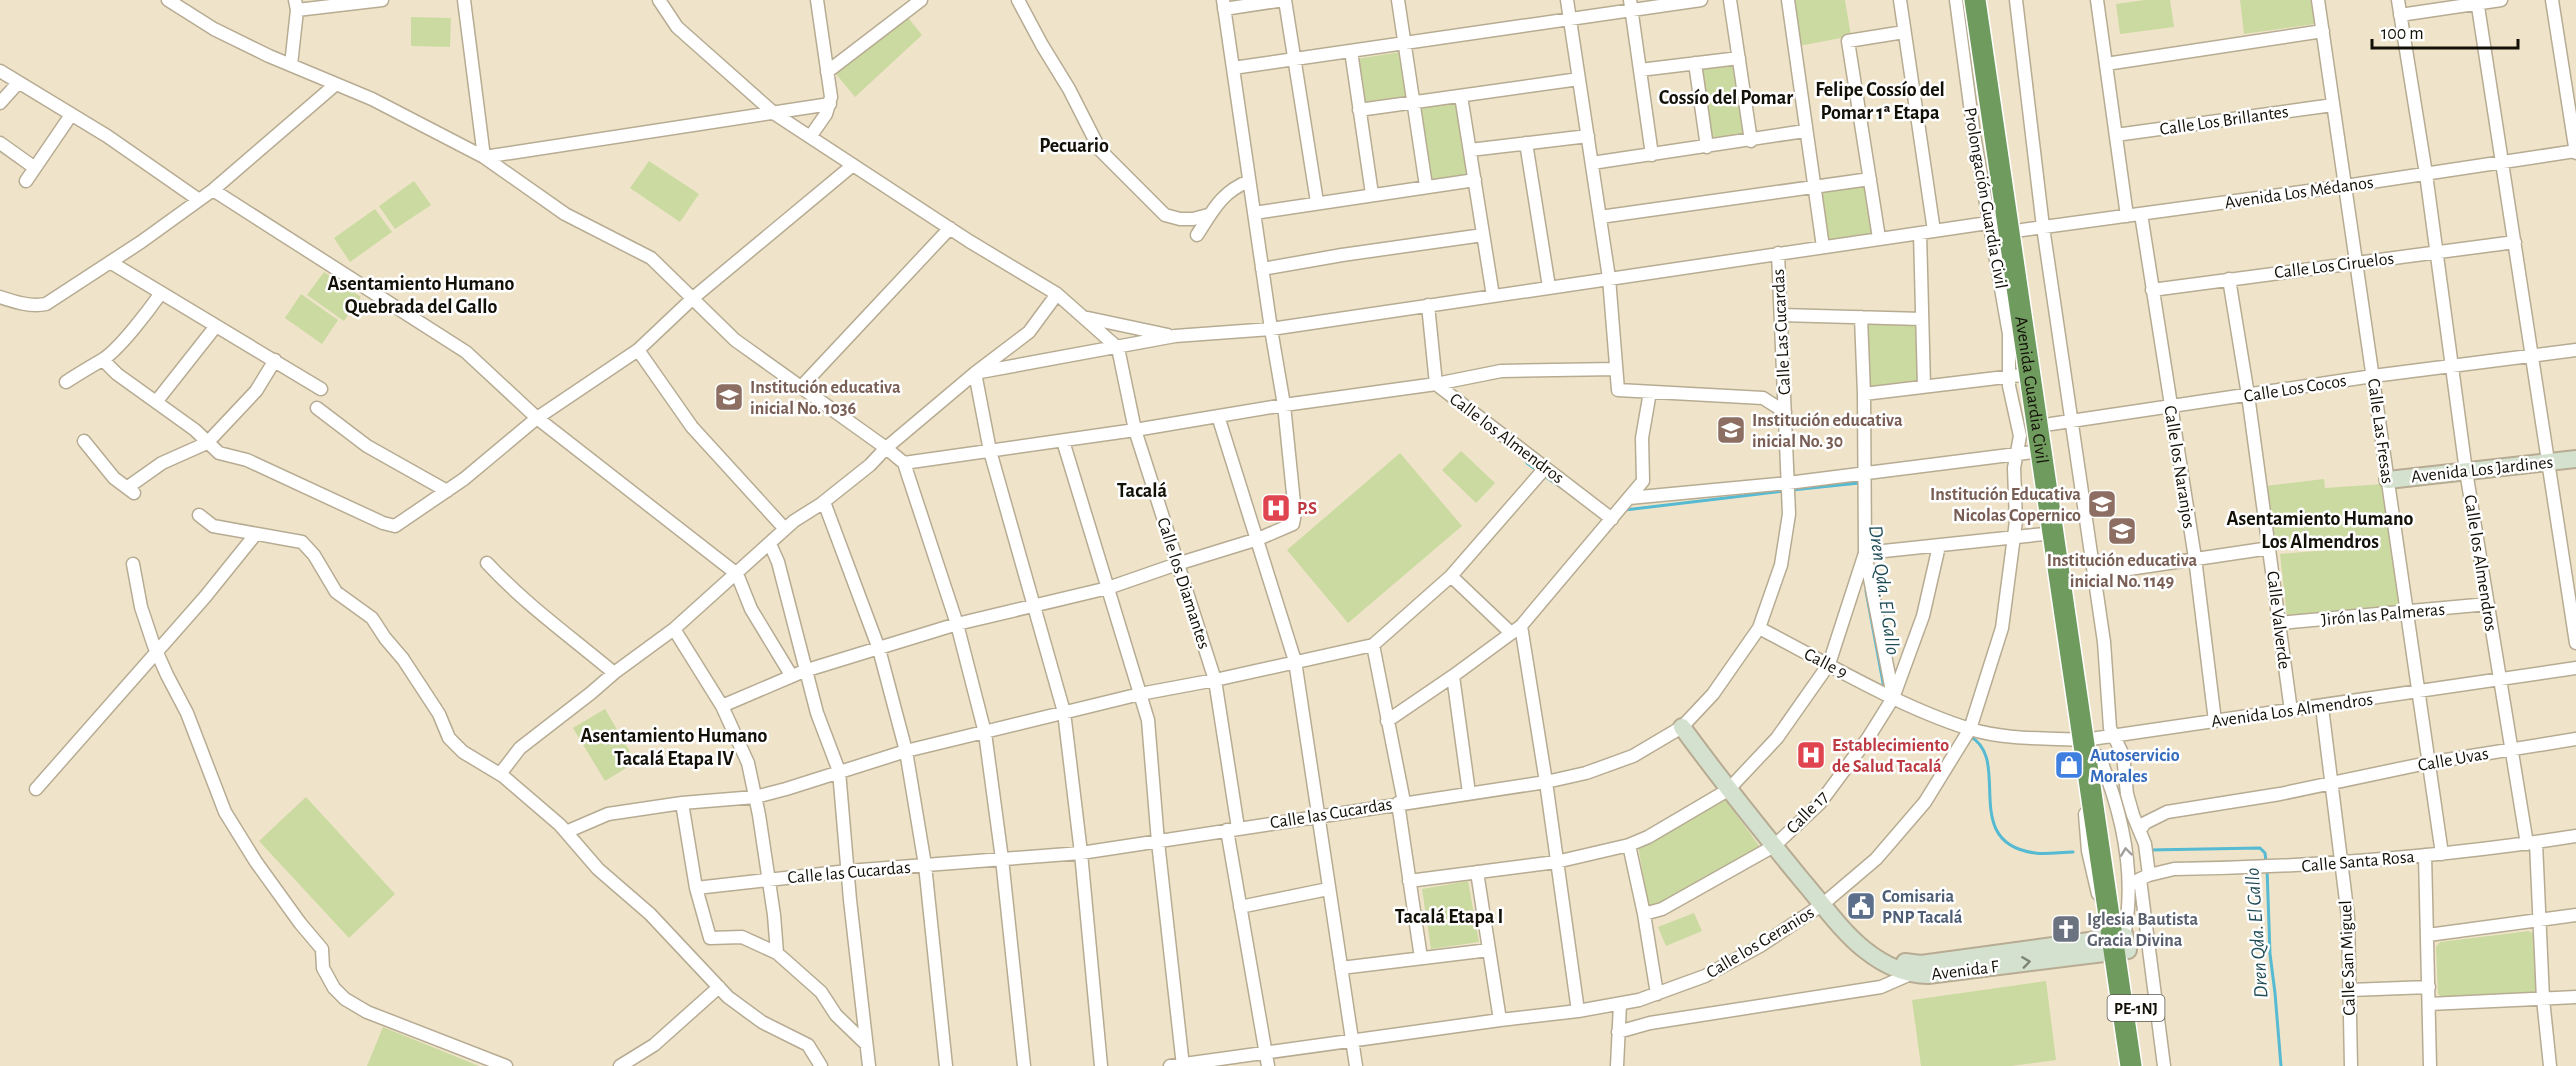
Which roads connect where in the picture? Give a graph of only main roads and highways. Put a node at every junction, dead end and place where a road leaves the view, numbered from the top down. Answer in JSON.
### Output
{"nodes":[{"id":1,"x":1975,"y":0,"type":"edge"},
{"id":2,"x":1989,"y":0,"type":"edge"},
{"id":3,"x":2006,"y":224,"type":"junction"},
{"id":4,"x":2096,"y":745,"type":"junction"},
{"id":5,"x":2119,"y":940,"type":"junction"},
{"id":6,"x":2131,"y":1066,"type":"edge"},
{"id":7,"x":2144,"y":1066,"type":"edge"}],
"edges":[{"from":1,"to":3,"type":"highway","name":"Avenida Guardia Civil","number":"PE-1NJ"},
{"from":2,"to":3,"type":"highway","name":"Avenida Guardia Civil","number":"PE-1NJ"},
{"from":3,"to":4,"type":"highway","name":"Avenida Guardia Civil","number":"PE-1NJ"},
{"from":3,"to":4,"type":"highway","name":"Avenida Guardia Civil","number":"PE-1NJ"},
{"from":4,"to":5,"type":"highway","name":"Avenida Guardia Civil","number":"PE-1NJ"},
{"from":5,"to":6,"type":"highway","name":"Avenida Guardia Civil","number":"PE-1NJ"},
{"from":5,"to":7,"type":"highway","name":"Avenida Guardia Civil","number":"PE-1NJ"}]}
